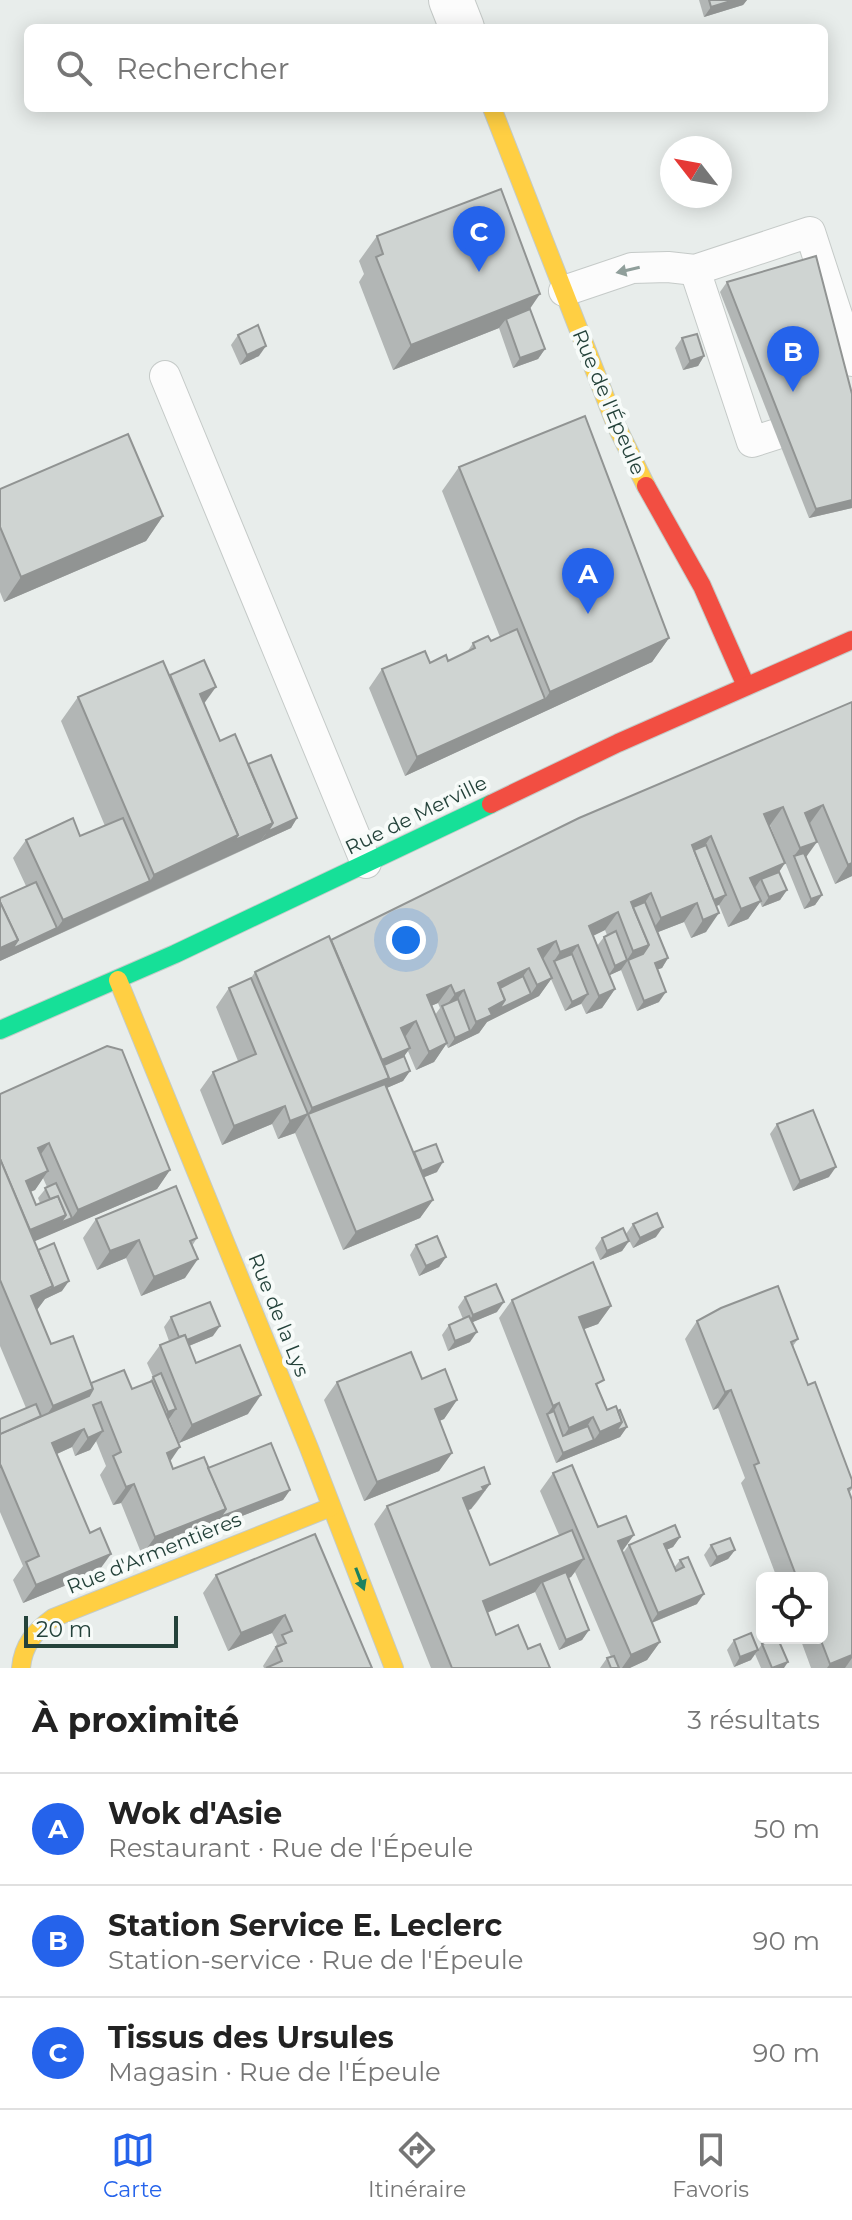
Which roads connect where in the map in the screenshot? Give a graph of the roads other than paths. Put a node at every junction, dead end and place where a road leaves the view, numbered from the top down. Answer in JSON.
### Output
{"nodes":[{"id":1,"x":451,"y":0,"type":"edge"},
{"id":2,"x":460,"y":24,"type":"edge"},
{"id":3,"x":494,"y":112,"type":"edge"},
{"id":4,"x":695,"y":270,"type":"junction"},
{"id":5,"x":564,"y":291,"type":"junction"},
{"id":6,"x":852,"y":361,"type":"edge"},
{"id":7,"x":165,"y":376,"type":"dead end"},
{"id":8,"x":852,"y":410,"type":"edge"},
{"id":9,"x":852,"y":640,"type":"edge"},
{"id":10,"x":746,"y":686,"type":"junction"},
{"id":11,"x":366,"y":863,"type":"junction"},
{"id":12,"x":118,"y":980,"type":"junction"},
{"id":13,"x":0,"y":1030,"type":"edge"},
{"id":14,"x":331,"y":1507,"type":"junction"},
{"id":15,"x":21,"y":1668,"type":"edge"},
{"id":16,"x":394,"y":1668,"type":"edge"}],
"edges":[{"from":1,"to":2,"type":"street"},
{"from":3,"to":5,"type":"street","name":"Rue de l'Épeule"},
{"from":4,"to":5,"type":"lane","one_way":true},
{"from":4,"to":6,"type":"lane"},
{"from":4,"to":8,"type":"lane"},
{"from":5,"to":10,"type":"street","name":"Rue de l'Épeule"},
{"from":7,"to":11,"type":"lane"},
{"from":9,"to":10,"type":"street","name":"Rue de Merville"},
{"from":10,"to":11,"type":"street","name":"Rue de Merville"},
{"from":11,"to":12,"type":"street","name":"Rue de Merville"},
{"from":12,"to":13,"type":"street","name":"Rue de Merville"},
{"from":12,"to":14,"type":"street","name":"Rue de la Lys"},
{"from":14,"to":15,"type":"street","name":"Rue d'Armentières"},
{"from":14,"to":16,"type":"street","name":"Rue de la Lys","one_way":true}]}
